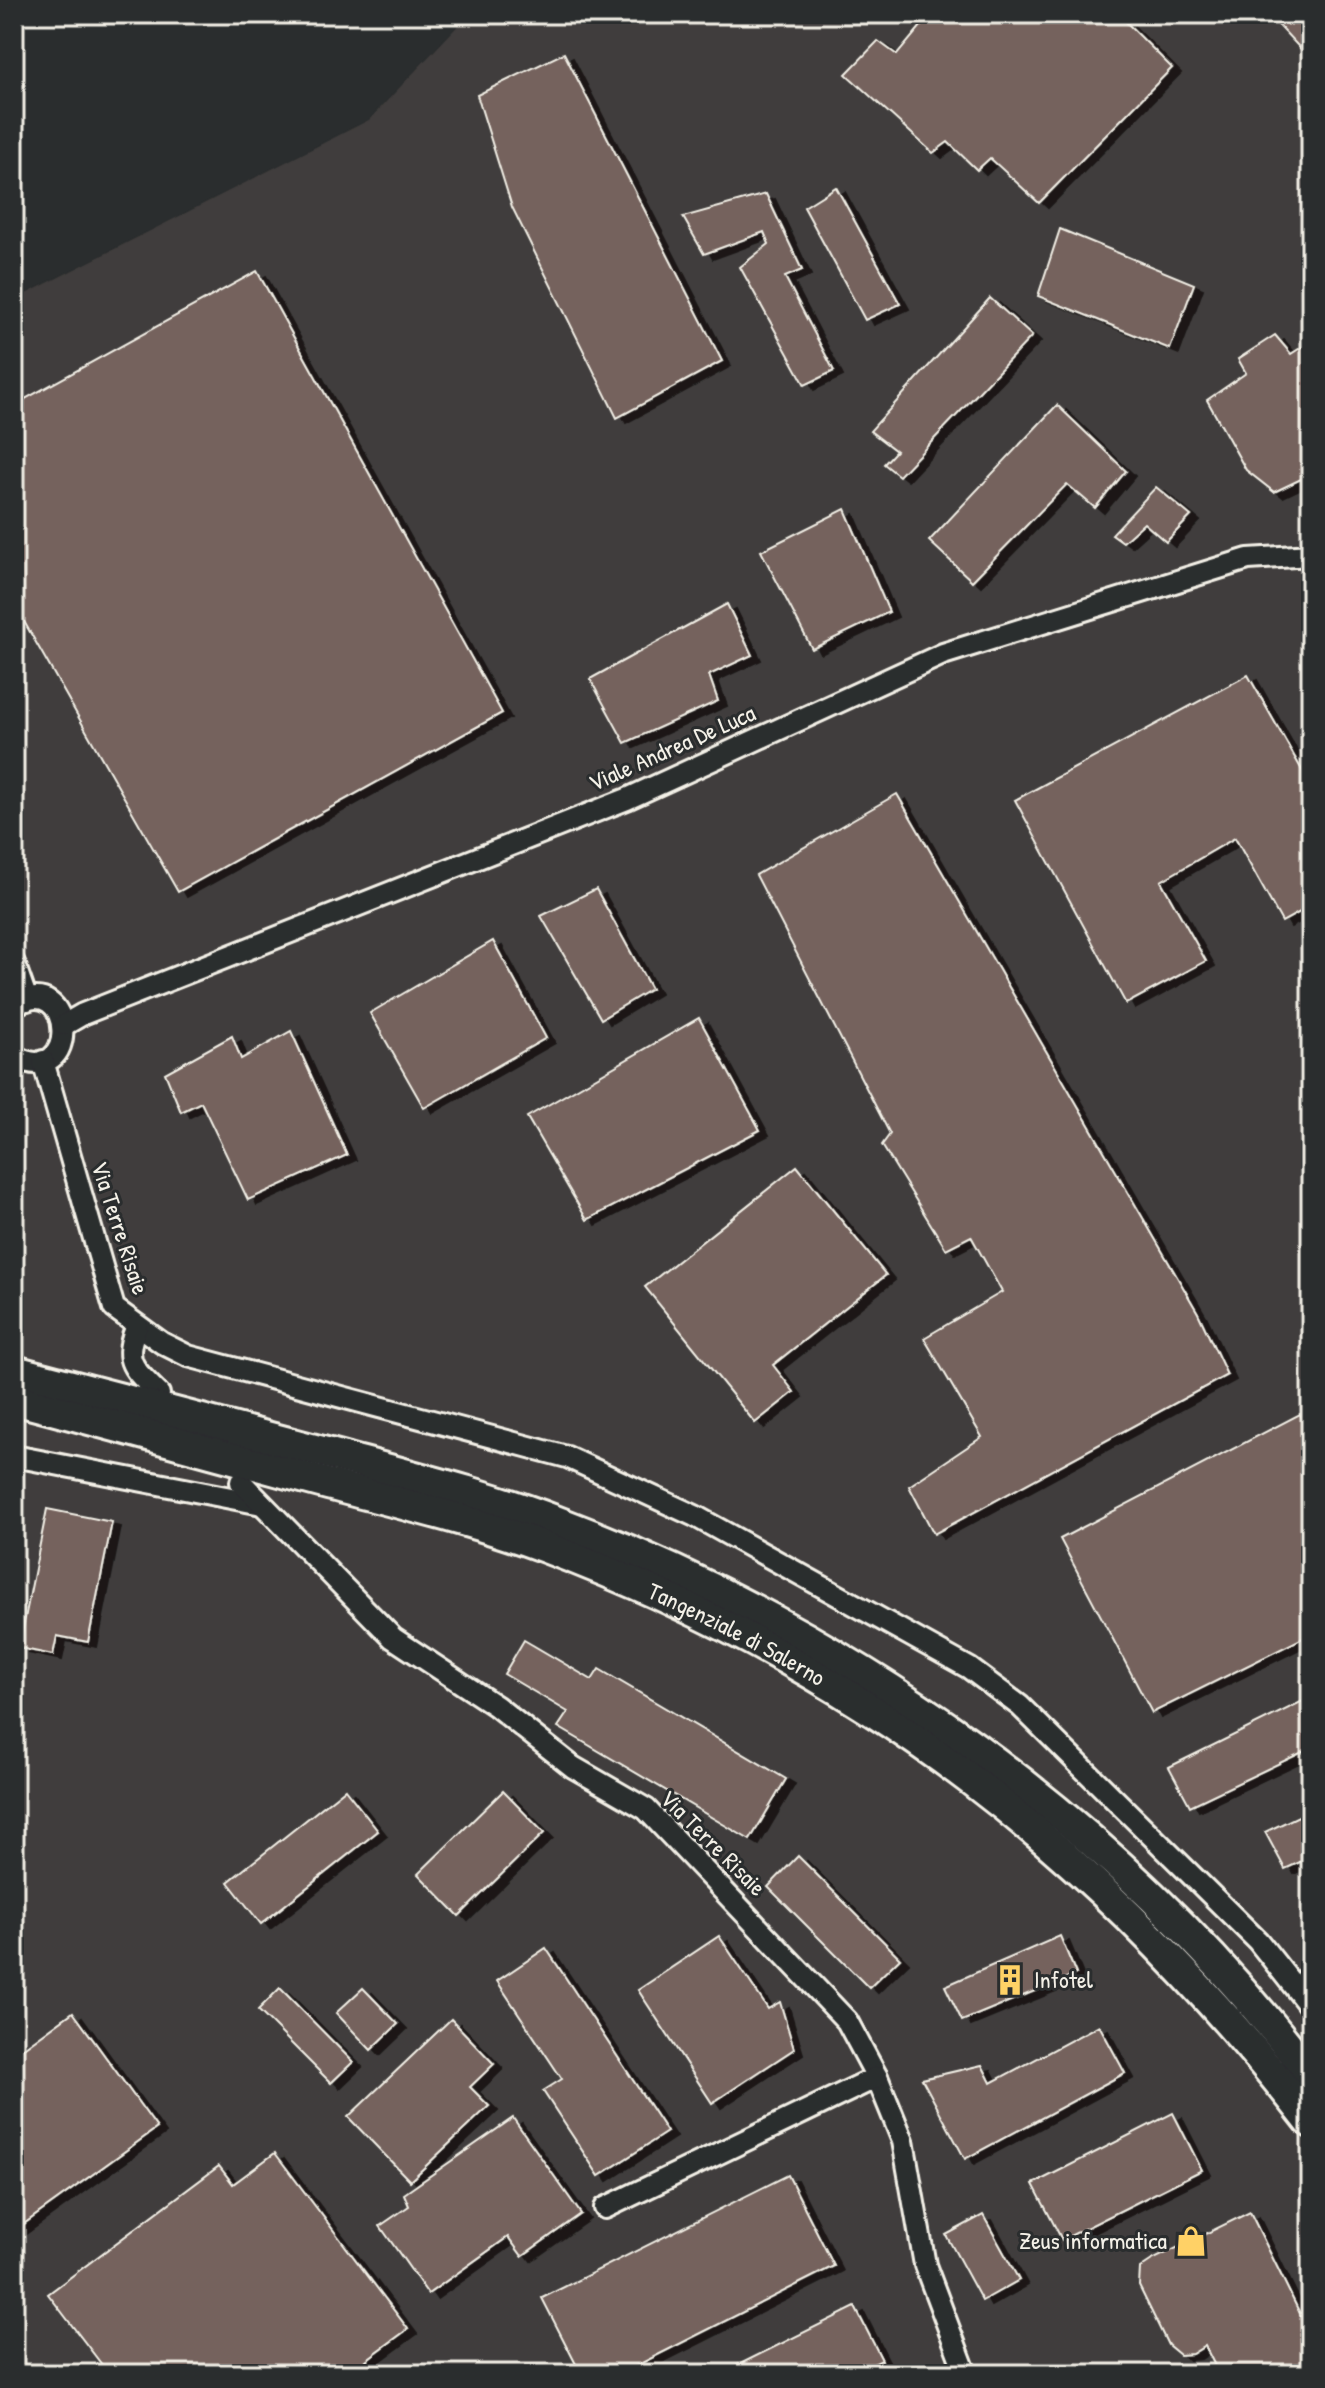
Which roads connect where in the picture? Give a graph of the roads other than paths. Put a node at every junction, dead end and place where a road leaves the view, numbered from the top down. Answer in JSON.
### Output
{"nodes":[{"id":1,"x":1311,"y":555,"type":"edge"},
{"id":2,"x":14,"y":963,"type":"edge"},
{"id":3,"x":21,"y":1003,"type":"edge"},
{"id":4,"x":64,"y":1025,"type":"junction"},
{"id":5,"x":14,"y":1056,"type":"edge"},
{"id":6,"x":43,"y":1061,"type":"junction"},
{"id":7,"x":137,"y":1326,"type":"junction"},
{"id":8,"x":14,"y":1371,"type":"edge"},
{"id":9,"x":159,"y":1394,"type":"dead end"},
{"id":10,"x":14,"y":1399,"type":"edge"},
{"id":11,"x":14,"y":1456,"type":"edge"},
{"id":12,"x":241,"y":1482,"type":"dead end"},
{"id":13,"x":262,"y":1504,"type":"junction"},
{"id":14,"x":1311,"y":2008,"type":"edge"},
{"id":15,"x":1311,"y":2076,"type":"edge"},
{"id":16,"x":877,"y":2077,"type":"junction"},
{"id":17,"x":1311,"y":2122,"type":"edge"},
{"id":18,"x":605,"y":2208,"type":"dead end"},
{"id":19,"x":966,"y":2374,"type":"edge"}],
"edges":[{"from":1,"to":4,"type":"street","name":"Viale Andrea De Luca"},
{"from":2,"to":3,"type":"street"},
{"from":3,"to":4,"type":"street"},
{"from":4,"to":6,"type":"street"},
{"from":5,"to":6,"type":"street"},
{"from":6,"to":7,"type":"street","name":"Via Terre Risaie"},
{"from":7,"to":9,"type":"street","name":"Via Terre Risaie"},
{"from":7,"to":14,"type":"street"},
{"from":8,"to":15,"type":"highway","name":"Tangenziale di Salerno"},
{"from":10,"to":17,"type":"highway","name":"Tangenziale di Salerno"},
{"from":11,"to":13,"type":"street"},
{"from":12,"to":13,"type":"street","name":"Via Terre Risaie"},
{"from":13,"to":16,"type":"street","name":"Via Terre Risaie"},
{"from":16,"to":18,"type":"street"},
{"from":16,"to":19,"type":"street","name":"Via Terre Risaie"}]}
